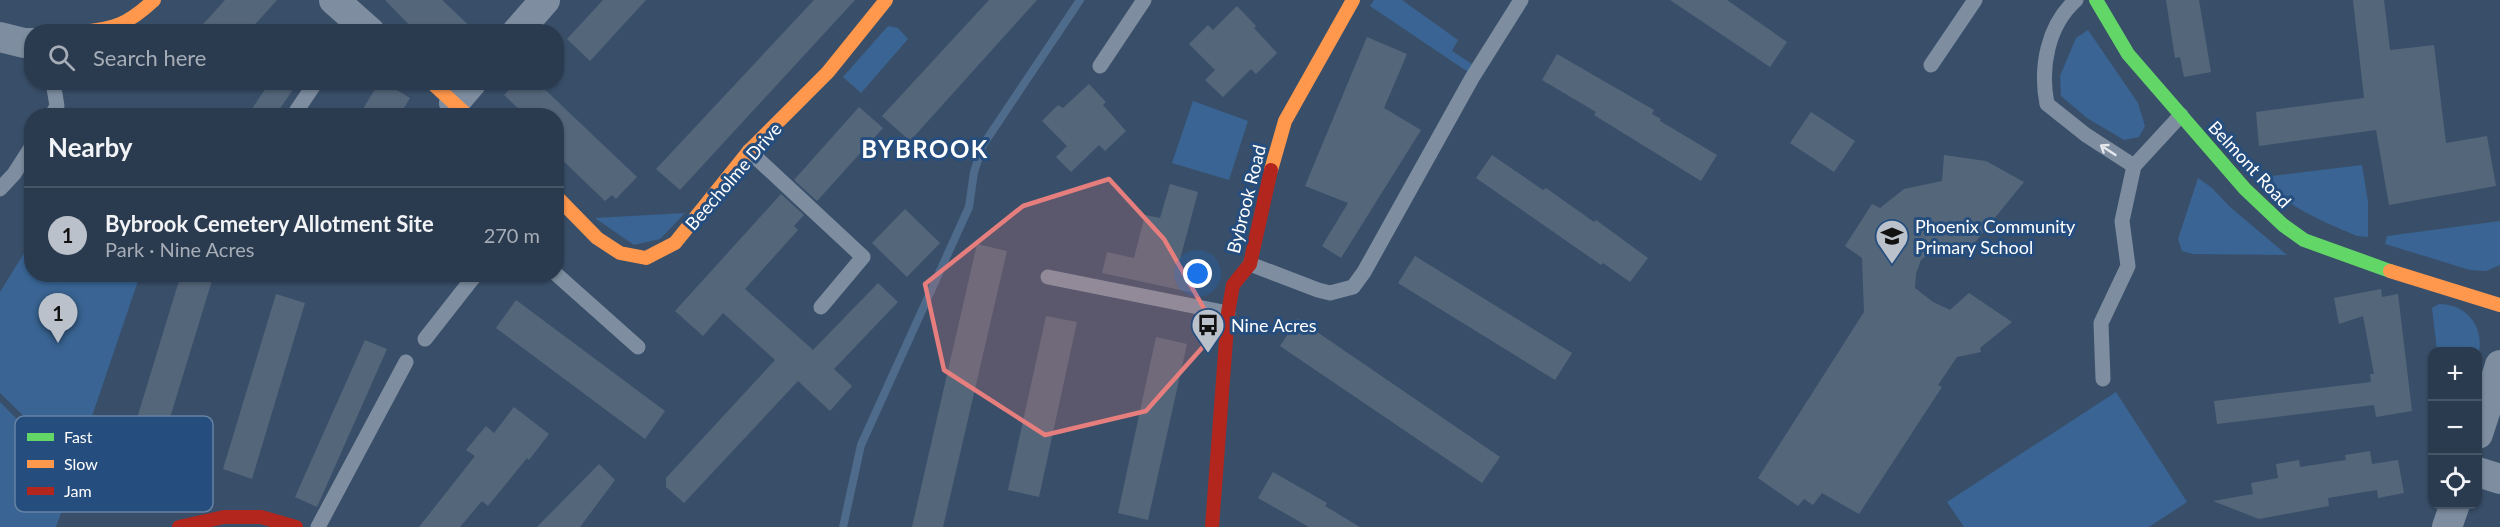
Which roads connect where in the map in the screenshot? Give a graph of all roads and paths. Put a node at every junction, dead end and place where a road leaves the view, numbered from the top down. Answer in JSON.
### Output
{"nodes":[{"id":1,"x":154,"y":0,"type":"edge"},
{"id":2,"x":334,"y":0,"type":"edge"},
{"id":3,"x":545,"y":0,"type":"edge"},
{"id":4,"x":886,"y":0,"type":"edge"},
{"id":5,"x":1144,"y":0,"type":"edge"},
{"id":6,"x":1352,"y":0,"type":"edge"},
{"id":7,"x":1521,"y":0,"type":"edge"},
{"id":8,"x":1975,"y":0,"type":"edge"},
{"id":9,"x":2076,"y":0,"type":"edge"},
{"id":10,"x":2096,"y":0,"type":"edge"},
{"id":11,"x":120,"y":24,"type":"edge"},
{"id":12,"x":355,"y":24,"type":"edge"},
{"id":13,"x":524,"y":24,"type":"edge"},
{"id":14,"x":0,"y":37,"type":"edge"},
{"id":15,"x":24,"y":43,"type":"edge"},
{"id":16,"x":1931,"y":65,"type":"dead end"},
{"id":17,"x":1100,"y":66,"type":"dead end"},
{"id":18,"x":54,"y":90,"type":"edge"},
{"id":19,"x":311,"y":90,"type":"edge"},
{"id":20,"x":446,"y":90,"type":"edge"},
{"id":21,"x":465,"y":100,"type":"edge"},
{"id":22,"x":56,"y":108,"type":"edge"},
{"id":23,"x":298,"y":108,"type":"edge"},
{"id":24,"x":2181,"y":116,"type":"junction"},
{"id":25,"x":749,"y":151,"type":"junction"},
{"id":26,"x":24,"y":158,"type":"edge"},
{"id":27,"x":2134,"y":166,"type":"junction"},
{"id":28,"x":0,"y":189,"type":"edge"},
{"id":29,"x":564,"y":204,"type":"edge"},
{"id":30,"x":1250,"y":264,"type":"junction"},
{"id":31,"x":1048,"y":277,"type":"dead end"},
{"id":32,"x":564,"y":281,"type":"edge"},
{"id":33,"x":470,"y":282,"type":"edge"},
{"id":34,"x":2500,"y":305,"type":"edge"},
{"id":35,"x":821,"y":307,"type":"dead end"},
{"id":36,"x":1228,"y":313,"type":"junction"},
{"id":37,"x":425,"y":339,"type":"dead end"},
{"id":38,"x":638,"y":347,"type":"dead end"},
{"id":39,"x":406,"y":362,"type":"dead end"},
{"id":40,"x":2500,"y":365,"type":"edge"},
{"id":41,"x":2103,"y":379,"type":"dead end"},
{"id":42,"x":2482,"y":421,"type":"edge"},
{"id":43,"x":2482,"y":472,"type":"edge"},
{"id":44,"x":2500,"y":479,"type":"edge"},
{"id":45,"x":2453,"y":509,"type":"edge"},
{"id":46,"x":179,"y":527,"type":"edge"},
{"id":47,"x":296,"y":527,"type":"edge"},
{"id":48,"x":318,"y":527,"type":"edge"},
{"id":49,"x":1212,"y":527,"type":"edge"},
{"id":50,"x":2447,"y":527,"type":"edge"}],
"edges":[{"from":1,"to":11,"type":"street"},
{"from":2,"to":12,"type":"street"},
{"from":3,"to":13,"type":"street"},
{"from":4,"to":25,"type":"street","name":"Beecholme Drive"},
{"from":5,"to":17,"type":"lane"},
{"from":6,"to":30,"type":"street","name":"Bybrook Road"},
{"from":7,"to":30,"type":"lane"},
{"from":8,"to":16,"type":"lane"},
{"from":27,"to":9,"type":"lane","one_way":true},
{"from":10,"to":24,"type":"street","name":"Belmont Road"},
{"from":14,"to":15,"type":"street"},
{"from":18,"to":22,"type":"lane"},
{"from":19,"to":23,"type":"lane"},
{"from":20,"to":21,"type":"street"},
{"from":24,"to":27,"type":"lane"},
{"from":24,"to":34,"type":"street","name":"Belmont Road"},
{"from":25,"to":29,"type":"street","name":"Beecholme Drive"},
{"from":25,"to":35,"type":"lane"},
{"from":26,"to":28,"type":"lane"},
{"from":27,"to":41,"type":"lane"},
{"from":30,"to":36,"type":"street","name":"Bybrook Road"},
{"from":31,"to":36,"type":"lane"},
{"from":32,"to":38,"type":"lane"},
{"from":33,"to":37,"type":"lane"},
{"from":36,"to":49,"type":"street","name":"Bybrook Road"},
{"from":39,"to":48,"type":"lane"},
{"from":40,"to":42,"type":"street"},
{"from":43,"to":44,"type":"street"},
{"from":45,"to":50,"type":"street"},
{"from":46,"to":47,"type":"street"}]}
